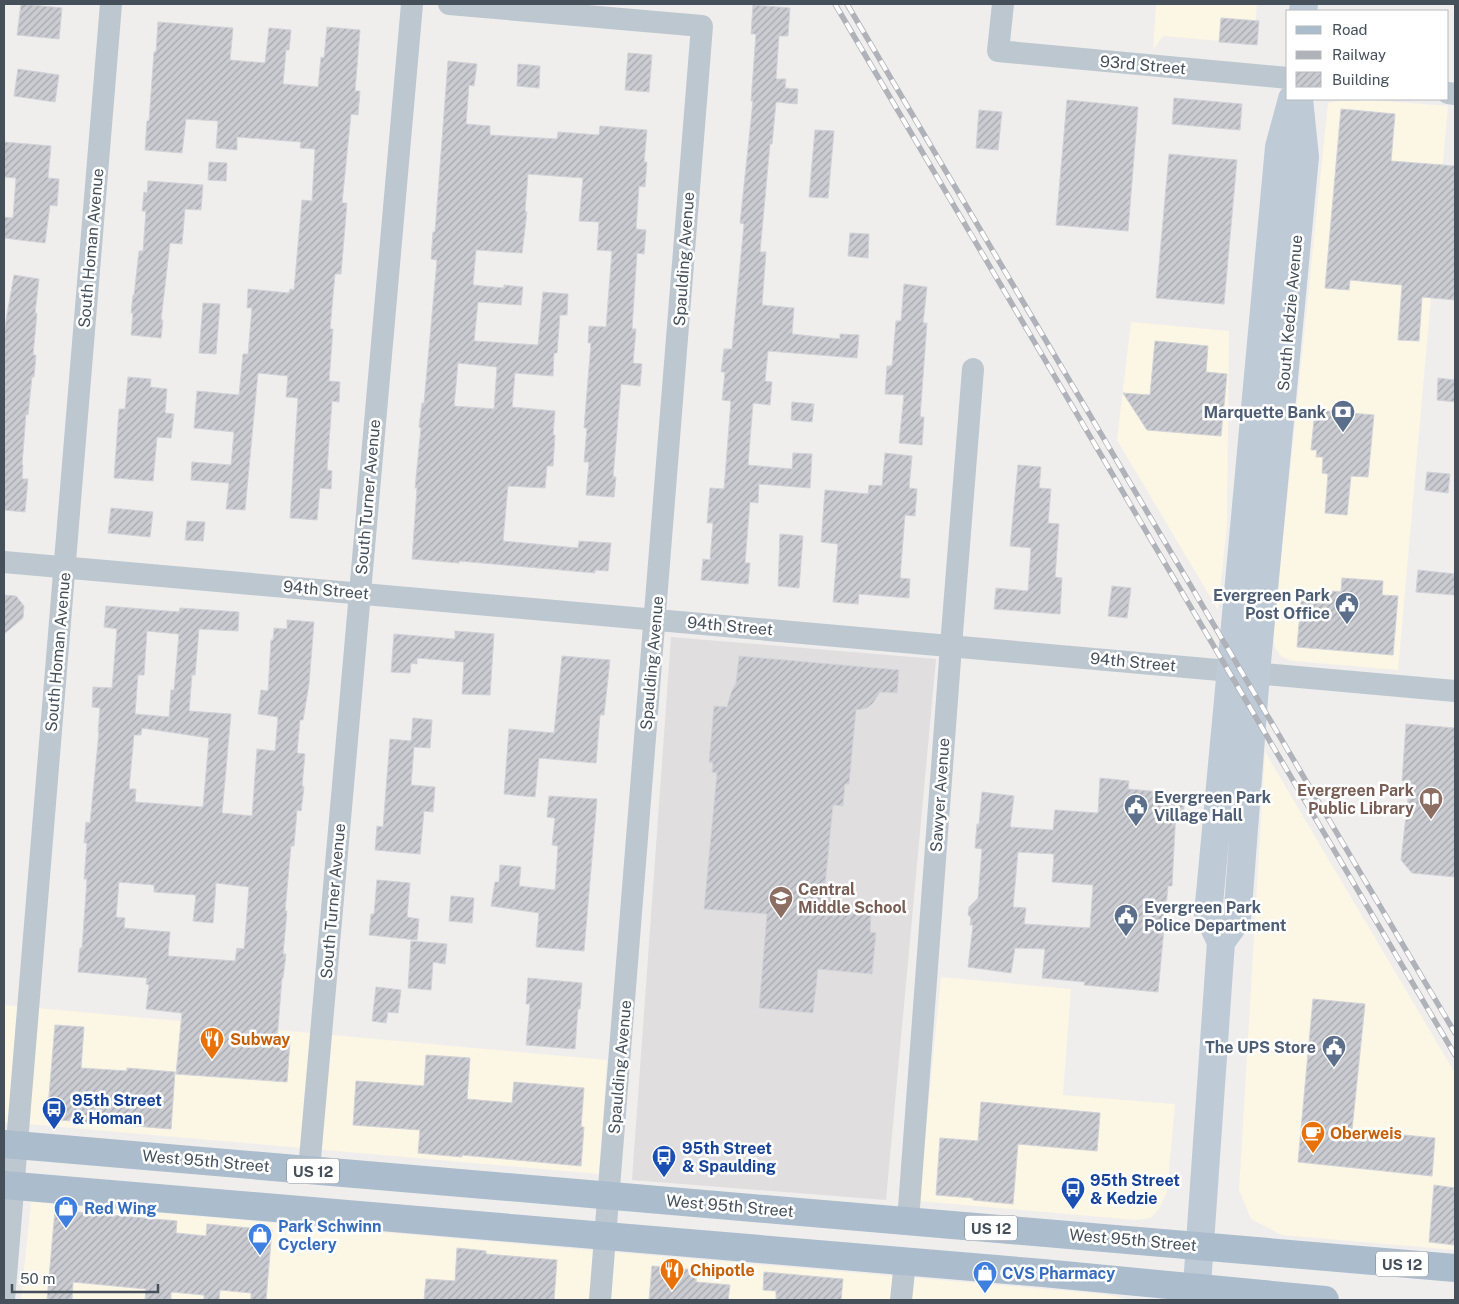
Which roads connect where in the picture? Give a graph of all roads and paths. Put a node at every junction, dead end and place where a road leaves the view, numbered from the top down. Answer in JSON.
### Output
{"nodes":[{"id":1,"x":111,"y":4,"type":"edge"},
{"id":2,"x":412,"y":4,"type":"edge"},
{"id":3,"x":450,"y":4,"type":"edge"},
{"id":4,"x":1002,"y":4,"type":"edge"},
{"id":5,"x":1286,"y":78,"type":"edge"},
{"id":6,"x":1292,"y":100,"type":"edge"},
{"id":7,"x":1299,"y":100,"type":"edge"},
{"id":8,"x":973,"y":370,"type":"dead end"},
{"id":9,"x":4,"y":562,"type":"edge"},
{"id":10,"x":65,"y":568,"type":"junction"},
{"id":11,"x":360,"y":593,"type":"junction"},
{"id":12,"x":656,"y":619,"type":"junction"},
{"id":13,"x":951,"y":646,"type":"junction"},
{"id":14,"x":1243,"y":672,"type":"junction"},
{"id":15,"x":1455,"y":691,"type":"edge"},
{"id":16,"x":10,"y":1144,"type":"edge"},
{"id":17,"x":309,"y":1170,"type":"junction"},
{"id":18,"x":9,"y":1186,"type":"edge"},
{"id":19,"x":610,"y":1196,"type":"junction"},
{"id":20,"x":908,"y":1221,"type":"junction"},
{"id":21,"x":606,"y":1237,"type":"junction"},
{"id":22,"x":1200,"y":1246,"type":"junction"},
{"id":23,"x":904,"y":1262,"type":"junction"},
{"id":24,"x":1455,"y":1268,"type":"edge"},
{"id":25,"x":1196,"y":1294,"type":"edge"},
{"id":26,"x":4,"y":1300,"type":"edge"},
{"id":27,"x":600,"y":1300,"type":"edge"},
{"id":28,"x":901,"y":1300,"type":"edge"},
{"id":29,"x":1325,"y":1300,"type":"edge"}],
"edges":[{"from":1,"to":10,"type":"street","name":"South Homan Avenue"},
{"from":2,"to":11,"type":"street","name":"South Turner Avenue"},
{"from":3,"to":12,"type":"street","name":"Spaulding Avenue"},
{"from":4,"to":5,"type":"street","name":"93rd Street"},
{"from":6,"to":14,"type":"main road","name":"South Kedzie Avenue"},
{"from":7,"to":14,"type":"main road","name":"South Kedzie Avenue"},
{"from":8,"to":13,"type":"street","name":"Sawyer Avenue"},
{"from":9,"to":10,"type":"street","name":"94th Street"},
{"from":10,"to":11,"type":"street","name":"94th Street"},
{"from":10,"to":16,"type":"street","name":"South Homan Avenue"},
{"from":11,"to":12,"type":"street","name":"94th Street"},
{"from":11,"to":17,"type":"street","name":"South Turner Avenue"},
{"from":12,"to":13,"type":"street","name":"94th Street"},
{"from":12,"to":19,"type":"street","name":"Spaulding Avenue"},
{"from":13,"to":14,"type":"street","name":"94th Street"},
{"from":13,"to":20,"type":"street","name":"Sawyer Avenue"},
{"from":14,"to":15,"type":"street","name":"94th Street"},
{"from":14,"to":22,"type":"main road","name":"South Kedzie Avenue"},
{"from":16,"to":17,"type":"main road","name":"West 95th Street","number":"US 12"},
{"from":16,"to":18,"type":"street","name":"South Homan Avenue"},
{"from":17,"to":19,"type":"main road","name":"West 95th Street","number":"US 12"},
{"from":18,"to":21,"type":"main road"},
{"from":18,"to":26,"type":"street","name":"South Homan Avenue"},
{"from":19,"to":20,"type":"main road","name":"West 95th Street","number":"US 12"},
{"from":19,"to":21,"type":"street","name":"Spaulding Avenue"},
{"from":20,"to":22,"type":"main road","name":"West 95th Street","number":"US 12"},
{"from":21,"to":23,"type":"main road"},
{"from":21,"to":27,"type":"street","name":"Spaulding Avenue"},
{"from":22,"to":24,"type":"main road","name":"West 95th Street","number":"US 12"},
{"from":22,"to":25,"type":"main road","name":"South Kedzie Avenue"},
{"from":23,"to":25,"type":"main road"},
{"from":23,"to":28,"type":"street"},
{"from":25,"to":29,"type":"main road"}]}
